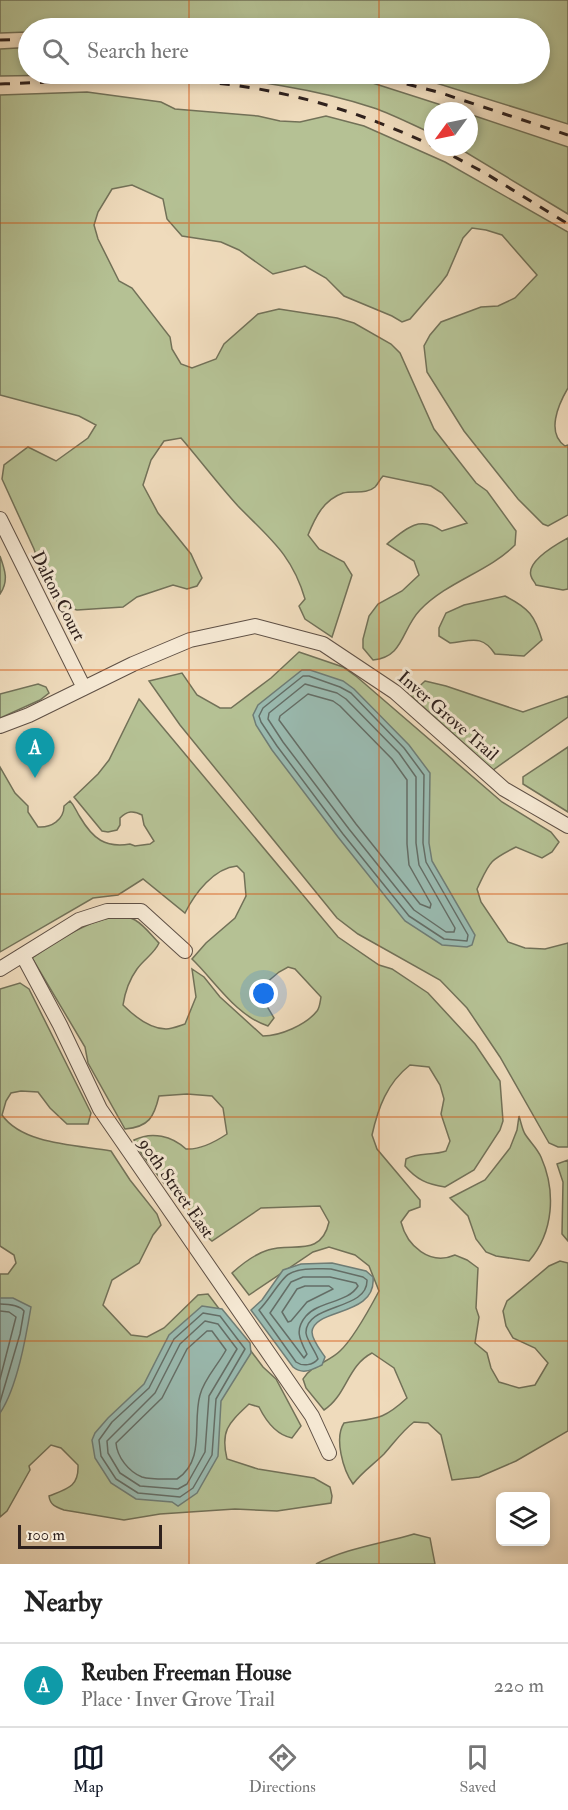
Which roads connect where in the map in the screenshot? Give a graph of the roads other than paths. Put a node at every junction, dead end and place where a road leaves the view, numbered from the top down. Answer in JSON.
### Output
{"nodes":[{"id":1,"x":0,"y":519,"type":"edge"},
{"id":2,"x":84,"y":688,"type":"junction"},
{"id":3,"x":0,"y":726,"type":"edge"},
{"id":4,"x":568,"y":826,"type":"edge"},
{"id":5,"x":185,"y":951,"type":"dead end"},
{"id":6,"x":22,"y":956,"type":"junction"},
{"id":7,"x":0,"y":969,"type":"edge"},
{"id":8,"x":329,"y":1453,"type":"dead end"}],
"edges":[{"from":1,"to":2,"type":"street","name":"Dalton Court"},
{"from":2,"to":3,"type":"street","name":"Inver Grove Trail"},
{"from":2,"to":4,"type":"street","name":"Inver Grove Trail"},
{"from":5,"to":6,"type":"street"},
{"from":6,"to":7,"type":"street"},
{"from":6,"to":8,"type":"street","name":"90th Street East"}]}
